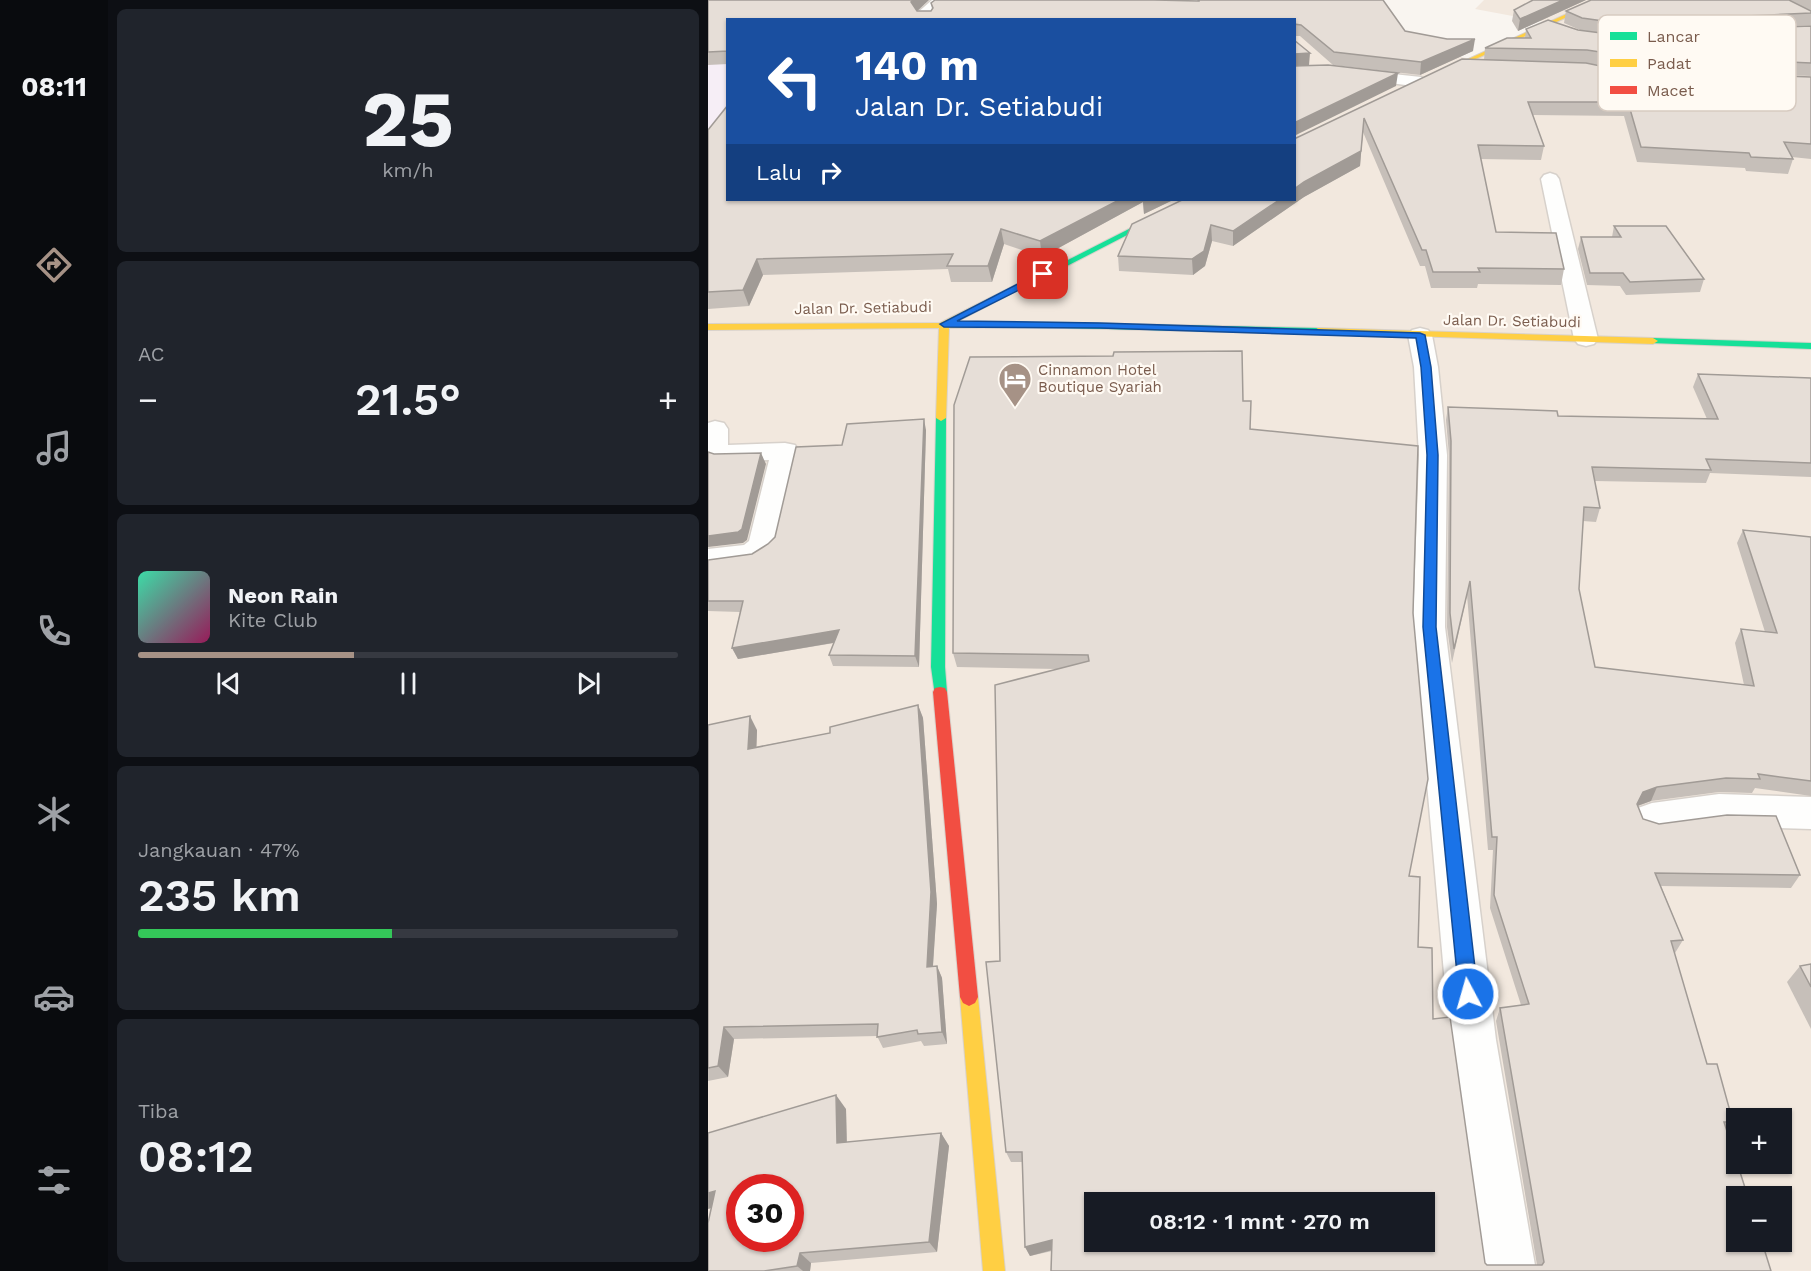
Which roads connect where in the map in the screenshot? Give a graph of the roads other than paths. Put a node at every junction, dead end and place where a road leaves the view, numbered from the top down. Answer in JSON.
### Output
{"nodes":[{"id":1,"x":940,"y":0,"type":"edge"},
{"id":2,"x":1601,"y":0,"type":"edge"},
{"id":3,"x":927,"y":18,"type":"edge"},
{"id":4,"x":1545,"y":26,"type":"junction"},
{"id":5,"x":1569,"y":33,"type":"edge"},
{"id":6,"x":1311,"y":56,"type":"edge"},
{"id":7,"x":1455,"y":66,"type":"junction"},
{"id":8,"x":1491,"y":66,"type":"edge"},
{"id":9,"x":1328,"y":71,"type":"junction"},
{"id":10,"x":1296,"y":73,"type":"edge"},
{"id":11,"x":1421,"y":82,"type":"junction"},
{"id":12,"x":1401,"y":92,"type":"edge"},
{"id":13,"x":1550,"y":179,"type":"dead end"},
{"id":14,"x":1189,"y":201,"type":"edge"},
{"id":15,"x":944,"y":324,"type":"junction"},
{"id":16,"x":708,"y":327,"type":"edge"},
{"id":17,"x":1420,"y":335,"type":"junction"},
{"id":18,"x":1586,"y":339,"type":"junction"},
{"id":19,"x":1811,"y":346,"type":"edge"},
{"id":20,"x":715,"y":429,"type":"dead end"},
{"id":21,"x":708,"y":559,"type":"edge"},
{"id":22,"x":1811,"y":813,"type":"edge"},
{"id":23,"x":1652,"y":819,"type":"edge"},
{"id":24,"x":994,"y":1271,"type":"edge"},
{"id":25,"x":1509,"y":1271,"type":"edge"}],
"edges":[{"from":1,"to":3,"type":"street"},
{"from":2,"to":4,"type":"main road"},
{"from":4,"to":5,"type":"street"},
{"from":4,"to":7,"type":"main road"},
{"from":6,"to":9,"type":"street"},
{"from":7,"to":8,"type":"street"},
{"from":7,"to":11,"type":"main road"},
{"from":9,"to":10,"type":"street"},
{"from":9,"to":11,"type":"street"},
{"from":11,"to":12,"type":"main road"},
{"from":13,"to":18,"type":"street"},
{"from":14,"to":15,"type":"main road"},
{"from":15,"to":16,"type":"main road","name":"Jalan Dr. Setiabudi"},
{"from":15,"to":17,"type":"main road","name":"Jalan Dr. Setiabudi"},
{"from":15,"to":24,"type":"main road"},
{"from":17,"to":18,"type":"main road","name":"Jalan Dr. Setiabudi"},
{"from":17,"to":25,"type":"street"},
{"from":18,"to":19,"type":"main road","name":"Jalan Dr. Setiabudi"},
{"from":20,"to":21,"type":"street"},
{"from":22,"to":23,"type":"street"}]}
